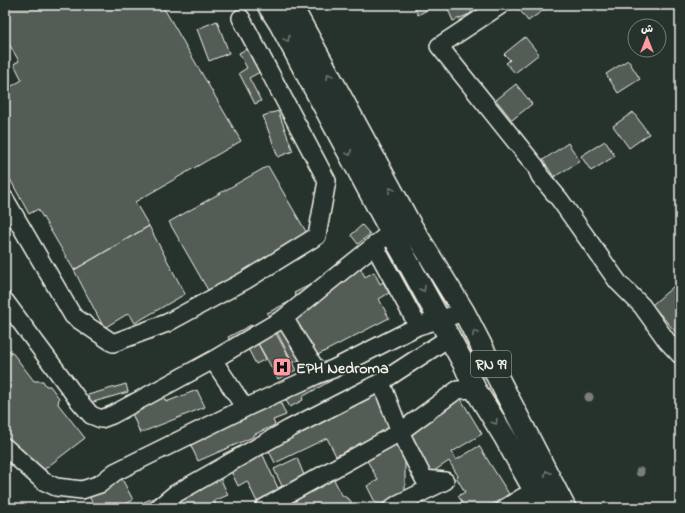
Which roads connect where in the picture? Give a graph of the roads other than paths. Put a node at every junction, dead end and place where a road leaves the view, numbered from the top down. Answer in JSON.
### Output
{"nodes":[{"id":1,"x":268,"y":5,"type":"edge"},
{"id":2,"x":291,"y":5,"type":"edge"},
{"id":3,"x":501,"y":5,"type":"edge"},
{"id":4,"x":241,"y":18,"type":"dead end"},
{"id":5,"x":5,"y":199,"type":"edge"},
{"id":6,"x":410,"y":224,"type":"junction"},
{"id":7,"x":391,"y":232,"type":"junction"},
{"id":8,"x":374,"y":245,"type":"junction"},
{"id":9,"x":5,"y":301,"type":"edge"},
{"id":10,"x":464,"y":312,"type":"junction"},
{"id":11,"x":284,"y":318,"type":"junction"},
{"id":12,"x":440,"y":319,"type":"junction"},
{"id":13,"x":418,"y":326,"type":"junction"},
{"id":14,"x":450,"y":337,"type":"junction"},
{"id":15,"x":680,"y":355,"type":"edge"},
{"id":16,"x":213,"y":360,"type":"junction"},
{"id":17,"x":319,"y":374,"type":"junction"},
{"id":18,"x":381,"y":382,"type":"junction"},
{"id":19,"x":475,"y":389,"type":"junction"},
{"id":20,"x":245,"y":408,"type":"junction"},
{"id":21,"x":400,"y":432,"type":"junction"},
{"id":22,"x":5,"y":448,"type":"edge"},
{"id":23,"x":542,"y":504,"type":"edge"},
{"id":24,"x":158,"y":508,"type":"edge"},
{"id":25,"x":264,"y":508,"type":"edge"},
{"id":26,"x":392,"y":508,"type":"edge"},
{"id":27,"x":505,"y":508,"type":"edge"},
{"id":28,"x":565,"y":508,"type":"edge"}],
"edges":[{"from":1,"to":7,"type":"main road","number":"RN 99","one_way":true},
{"from":6,"to":2,"type":"main road","number":"RN 99","one_way":true},
{"from":3,"to":15,"type":"street"},
{"from":4,"to":5,"type":"street"},
{"from":6,"to":7,"type":"street"},
{"from":6,"to":10,"type":"main road","number":"RN 99"},
{"from":7,"to":8,"type":"street"},
{"from":7,"to":12,"type":"main road","number":"RN 99","one_way":true},
{"from":8,"to":11,"type":"street"},
{"from":8,"to":13,"type":"street"},
{"from":9,"to":16,"type":"street"},
{"from":10,"to":12,"type":"street"},
{"from":28,"to":10,"type":"main road","number":"RN 99","one_way":true},
{"from":11,"to":16,"type":"street"},
{"from":11,"to":17,"type":"street"},
{"from":12,"to":13,"type":"street"},
{"from":12,"to":14,"type":"main road","number":"RN 99"},
{"from":13,"to":17,"type":"street"},
{"from":14,"to":18,"type":"street"},
{"from":14,"to":19,"type":"main road","number":"RN 99"},
{"from":16,"to":20,"type":"street"},
{"from":17,"to":20,"type":"street"},
{"from":18,"to":21,"type":"street"},
{"from":18,"to":24,"type":"street"},
{"from":19,"to":21,"type":"street"},
{"from":19,"to":23,"type":"main road","number":"RN 99","one_way":true},
{"from":20,"to":22,"type":"street"},
{"from":21,"to":25,"type":"street"},
{"from":21,"to":26,"type":"street"},
{"from":23,"to":27,"type":"street"}]}
